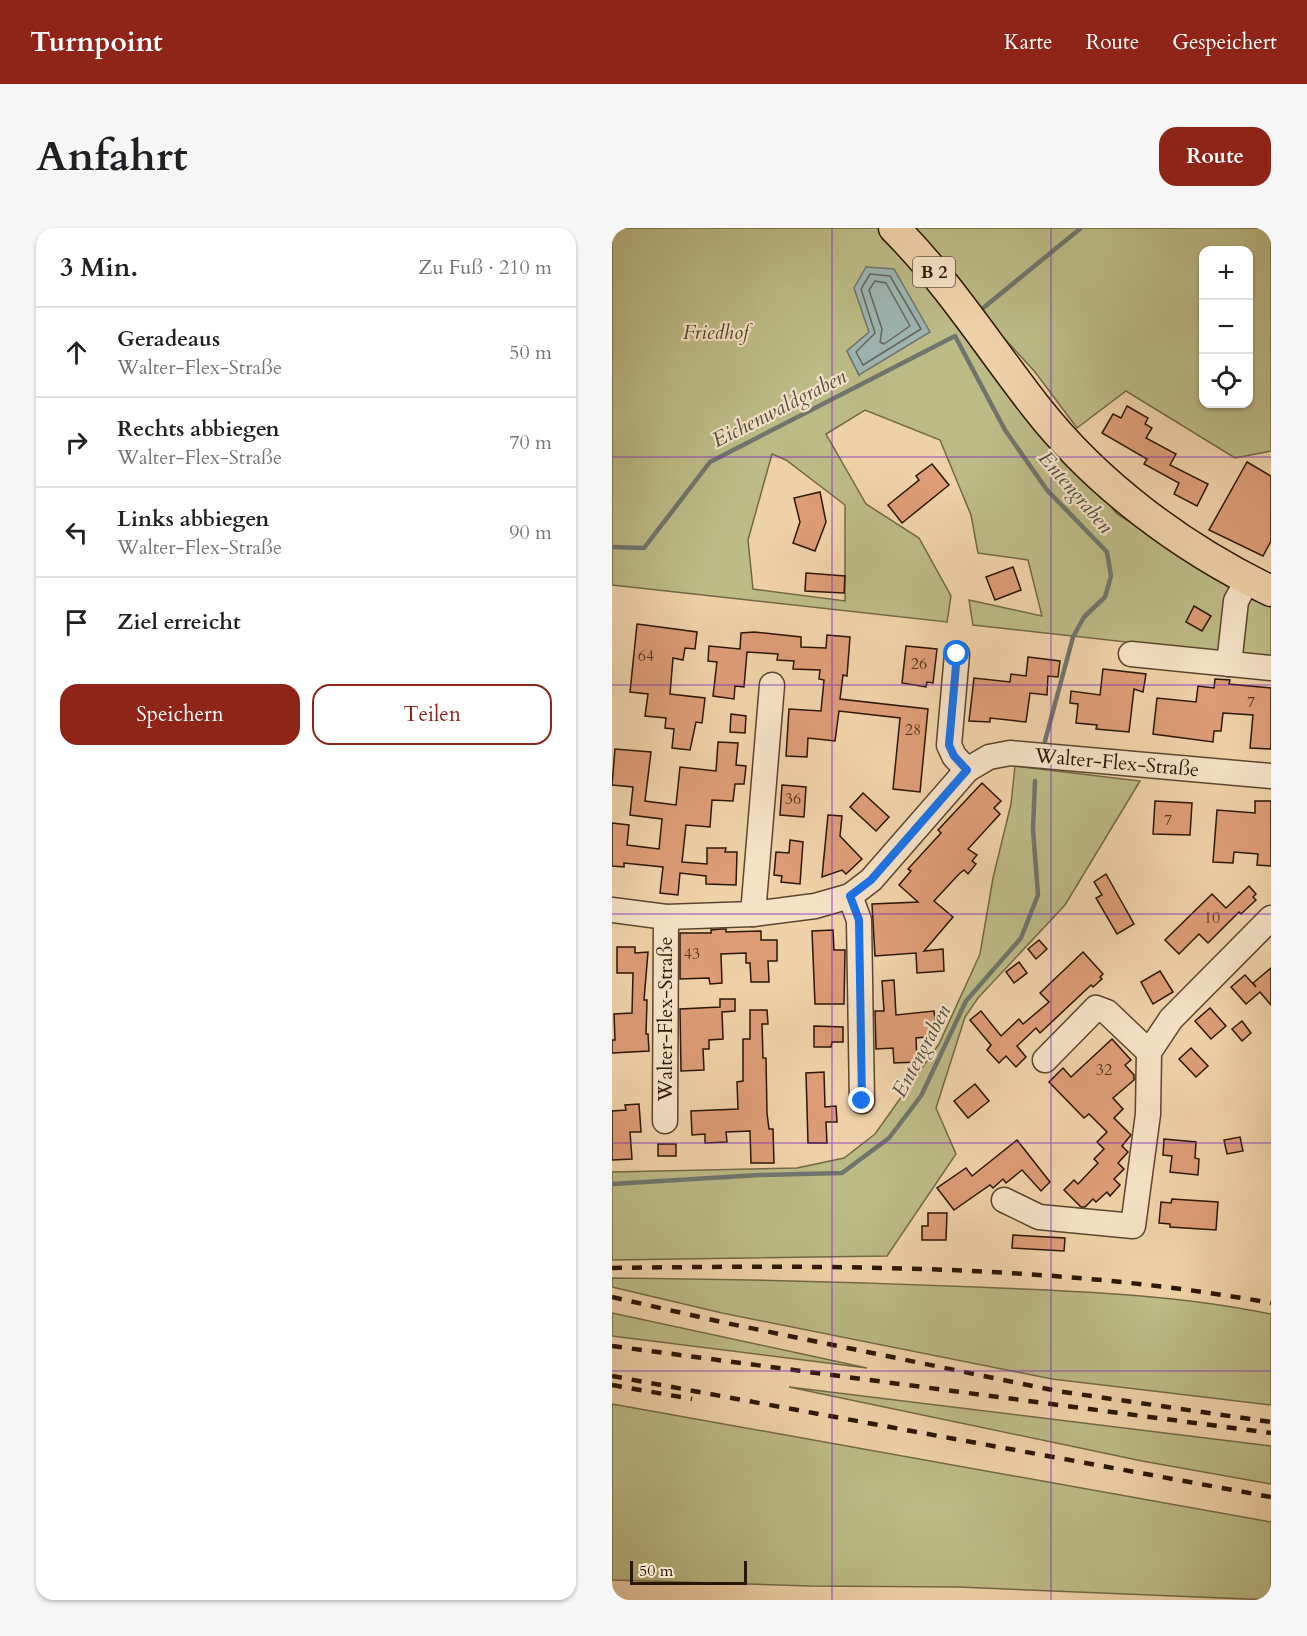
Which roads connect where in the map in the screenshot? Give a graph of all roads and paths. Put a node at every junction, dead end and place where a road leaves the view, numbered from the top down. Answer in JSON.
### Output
{"nodes":[{"id":1,"x":894,"y":228,"type":"edge"},
{"id":2,"x":1260,"y":585,"type":"edge"},
{"id":3,"x":957,"y":654,"type":"dead end"},
{"id":4,"x":1131,"y":654,"type":"dead end"},
{"id":5,"x":1229,"y":664,"type":"junction"},
{"id":6,"x":1271,"y":668,"type":"edge"},
{"id":7,"x":772,"y":685,"type":"dead end"},
{"id":8,"x":967,"y":770,"type":"junction"},
{"id":9,"x":1271,"y":776,"type":"edge"},
{"id":10,"x":850,"y":896,"type":"junction"},
{"id":11,"x":612,"y":910,"type":"edge"},
{"id":12,"x":753,"y":914,"type":"junction"},
{"id":13,"x":666,"y":916,"type":"junction"},
{"id":14,"x":1271,"y":918,"type":"edge"},
{"id":15,"x":1149,"y":1052,"type":"junction"},
{"id":16,"x":1044,"y":1060,"type":"dead end"},
{"id":17,"x":862,"y":1101,"type":"dead end"},
{"id":18,"x":665,"y":1121,"type":"dead end"},
{"id":19,"x":1004,"y":1200,"type":"dead end"}],
"edges":[{"from":1,"to":2,"type":"main road","number":"B 2"},
{"from":2,"to":5,"type":"street"},
{"from":3,"to":8,"type":"street"},
{"from":4,"to":5,"type":"street"},
{"from":5,"to":6,"type":"street"},
{"from":7,"to":12,"type":"street"},
{"from":8,"to":9,"type":"street","name":"Walter-Flex-Straße"},
{"from":8,"to":10,"type":"street","name":"Walter-Flex-Straße"},
{"from":10,"to":12,"type":"street","name":"Walter-Flex-Straße"},
{"from":10,"to":17,"type":"street"},
{"from":11,"to":13,"type":"street","name":"Walter-Flex-Straße"},
{"from":12,"to":13,"type":"street","name":"Walter-Flex-Straße"},
{"from":13,"to":18,"type":"street","name":"Walter-Flex-Straße"},
{"from":14,"to":15,"type":"street"},
{"from":15,"to":16,"type":"street"},
{"from":15,"to":19,"type":"street"}]}
